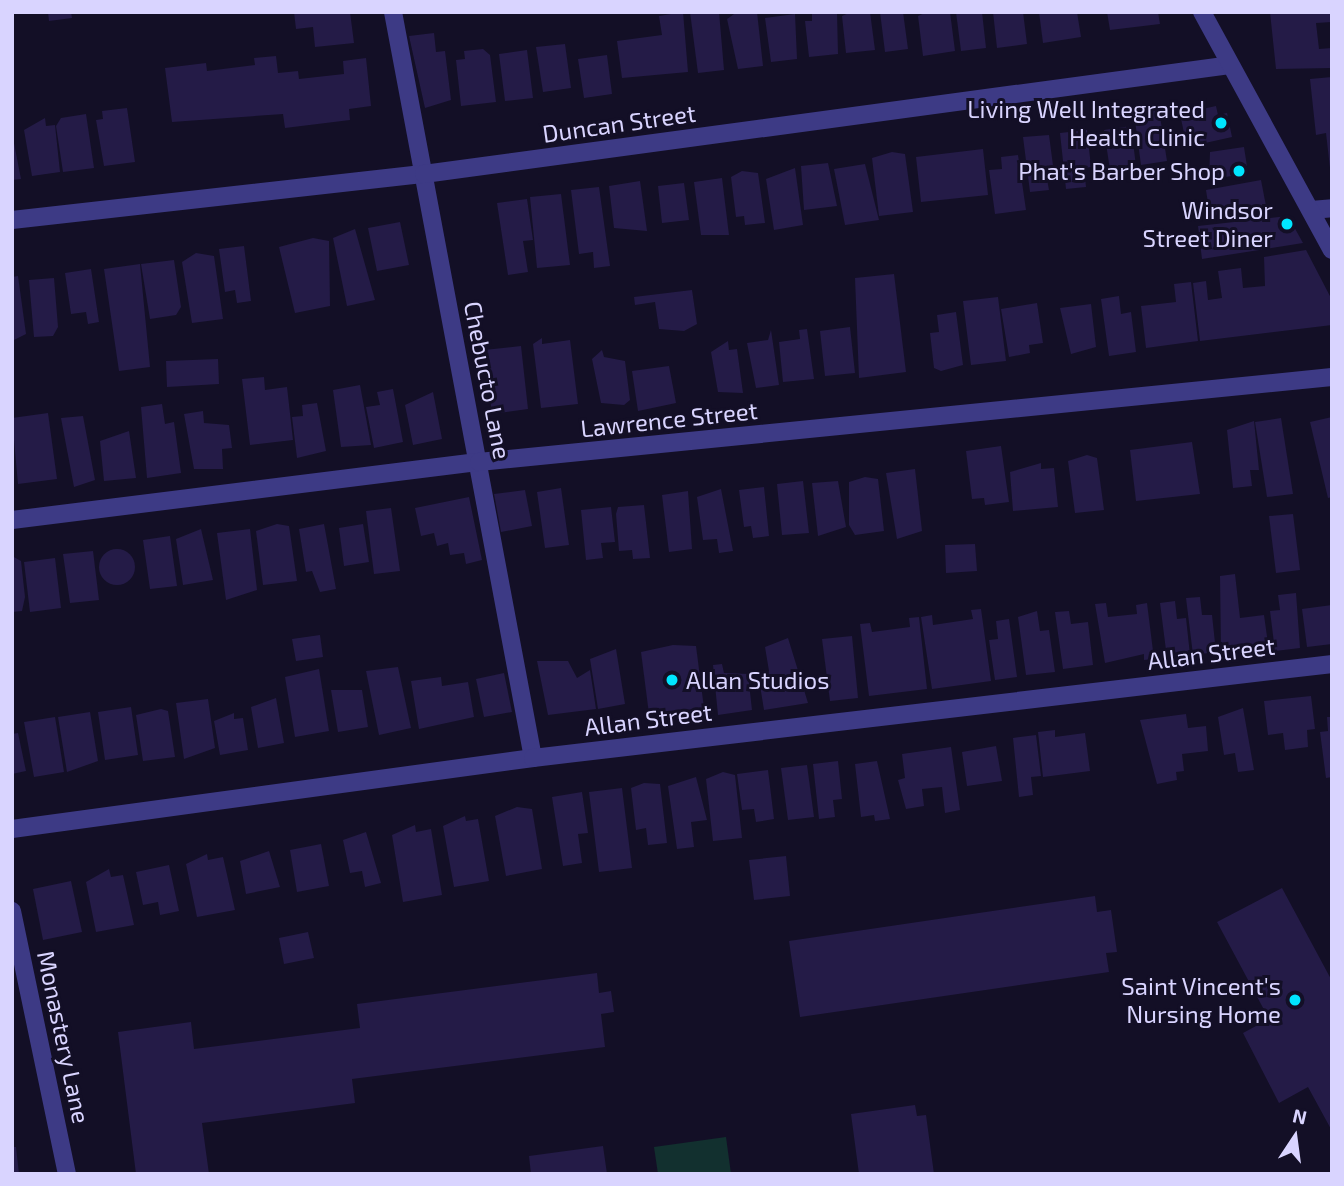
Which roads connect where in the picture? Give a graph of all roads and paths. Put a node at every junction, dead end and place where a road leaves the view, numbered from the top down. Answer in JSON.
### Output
{"nodes":[{"id":1,"x":393,"y":12,"type":"edge"},
{"id":2,"x":1202,"y":12,"type":"edge"},
{"id":3,"x":1230,"y":65,"type":"junction"},
{"id":4,"x":424,"y":174,"type":"junction"},
{"id":5,"x":1332,"y":208,"type":"edge"},
{"id":6,"x":1311,"y":210,"type":"junction"},
{"id":7,"x":12,"y":220,"type":"edge"},
{"id":8,"x":1332,"y":250,"type":"edge"},
{"id":9,"x":1332,"y":377,"type":"edge"},
{"id":10,"x":479,"y":462,"type":"junction"},
{"id":11,"x":12,"y":520,"type":"edge"},
{"id":12,"x":1332,"y":664,"type":"edge"},
{"id":13,"x":533,"y":758,"type":"junction"},
{"id":14,"x":12,"y":828,"type":"edge"},
{"id":15,"x":12,"y":911,"type":"edge"},
{"id":16,"x":67,"y":1174,"type":"edge"}],
"edges":[{"from":1,"to":4,"type":"street","name":"Chebucto Lane"},
{"from":2,"to":3,"type":"street"},
{"from":3,"to":4,"type":"street","name":"Duncan Street"},
{"from":3,"to":6,"type":"street"},
{"from":4,"to":7,"type":"street","name":"Duncan Street"},
{"from":4,"to":10,"type":"street","name":"Chebucto Lane"},
{"from":5,"to":6,"type":"street"},
{"from":6,"to":8,"type":"street"},
{"from":9,"to":10,"type":"street","name":"Lawrence Street"},
{"from":10,"to":11,"type":"street","name":"Lawrence Street"},
{"from":10,"to":13,"type":"street","name":"Chebucto Lane"},
{"from":12,"to":13,"type":"street","name":"Allan Street"},
{"from":13,"to":14,"type":"street","name":"Allan Street"},
{"from":15,"to":16,"type":"street","name":"Monastery Lane"}]}
